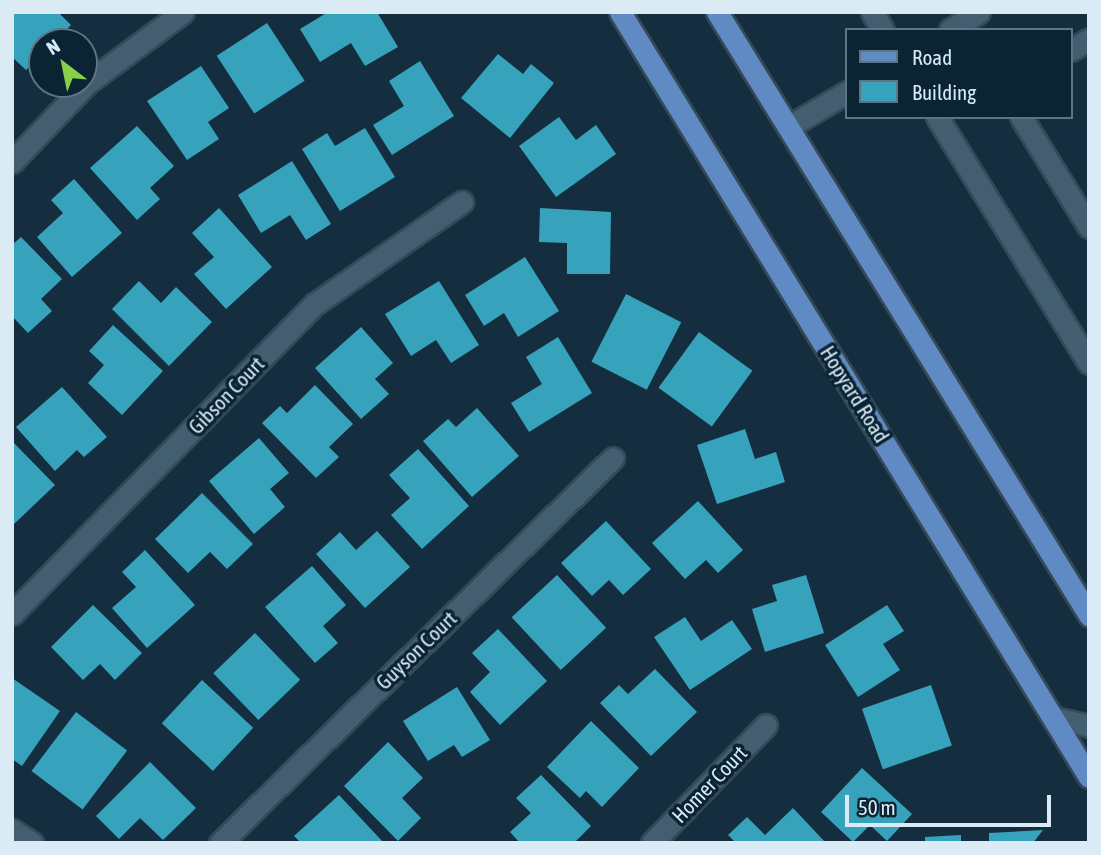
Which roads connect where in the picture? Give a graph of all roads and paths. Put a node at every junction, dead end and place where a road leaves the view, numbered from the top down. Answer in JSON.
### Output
{"nodes":[{"id":1,"x":183,"y":12,"type":"edge"},
{"id":2,"x":620,"y":12,"type":"edge"},
{"id":3,"x":718,"y":12,"type":"edge"},
{"id":4,"x":872,"y":12,"type":"edge"},
{"id":5,"x":882,"y":28,"type":"edge"},
{"id":6,"x":1089,"y":39,"type":"edge"},
{"id":7,"x":1073,"y":49,"type":"edge"},
{"id":8,"x":846,"y":93,"type":"edge"},
{"id":9,"x":938,"y":119,"type":"edge"},
{"id":10,"x":1022,"y":119,"type":"edge"},
{"id":11,"x":788,"y":127,"type":"junction"},
{"id":12,"x":12,"y":162,"type":"edge"},
{"id":13,"x":462,"y":202,"type":"dead end"},
{"id":14,"x":1089,"y":227,"type":"edge"},
{"id":15,"x":1089,"y":363,"type":"edge"},
{"id":16,"x":613,"y":458,"type":"dead end"},
{"id":17,"x":12,"y":614,"type":"edge"},
{"id":18,"x":1089,"y":615,"type":"edge"},
{"id":19,"x":1055,"y":719,"type":"junction"},
{"id":20,"x":766,"y":725,"type":"dead end"},
{"id":21,"x":1089,"y":726,"type":"edge"},
{"id":22,"x":1089,"y":777,"type":"edge"},
{"id":23,"x":12,"y":830,"type":"edge"},
{"id":24,"x":32,"y":843,"type":"edge"},
{"id":25,"x":220,"y":843,"type":"edge"},
{"id":26,"x":652,"y":843,"type":"edge"}],
"edges":[{"from":1,"to":12,"type":"street"},
{"from":2,"to":19,"type":"main road","name":"Hopyard Road"},
{"from":3,"to":11,"type":"main road"},
{"from":4,"to":5,"type":"street"},
{"from":6,"to":7,"type":"street"},
{"from":8,"to":11,"type":"street"},
{"from":9,"to":15,"type":"street"},
{"from":10,"to":14,"type":"street"},
{"from":11,"to":18,"type":"main road"},
{"from":13,"to":17,"type":"street","name":"Gibson Court"},
{"from":16,"to":25,"type":"street","name":"Guyson Court"},
{"from":19,"to":21,"type":"street"},
{"from":19,"to":22,"type":"main road","name":"Hopyard Road"},
{"from":20,"to":26,"type":"street","name":"Homer Court"},
{"from":23,"to":24,"type":"street"}]}
